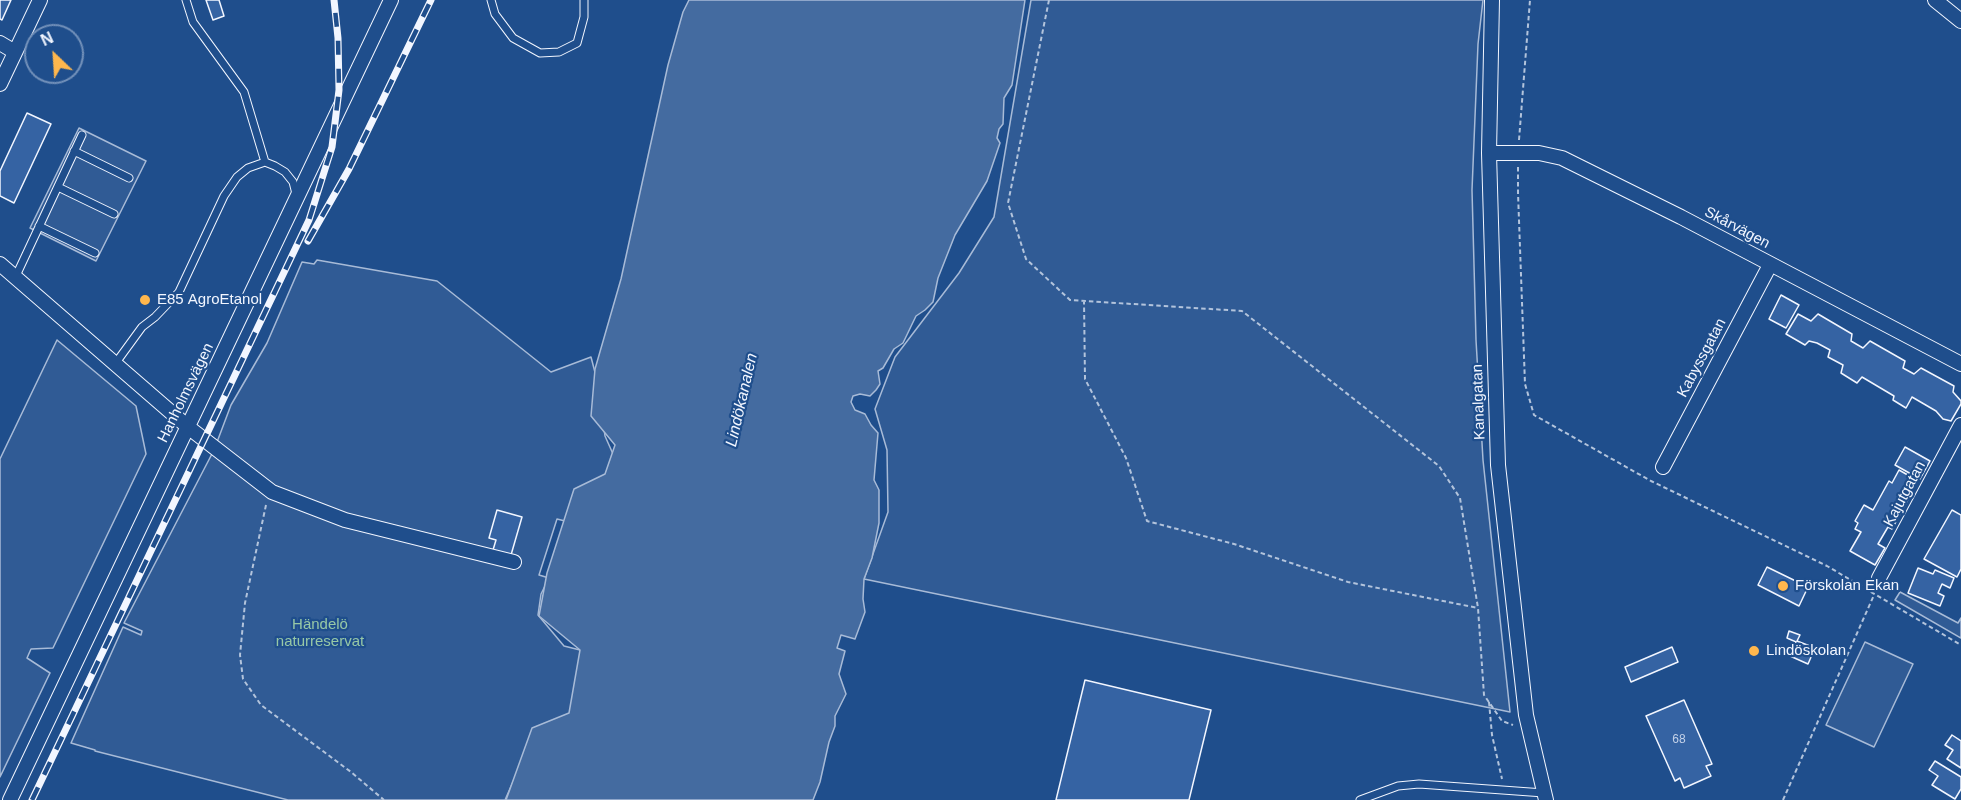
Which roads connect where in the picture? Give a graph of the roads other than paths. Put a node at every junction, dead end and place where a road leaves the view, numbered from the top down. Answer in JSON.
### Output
{"nodes":[{"id":1,"x":40,"y":0,"type":"edge"},
{"id":2,"x":186,"y":0,"type":"edge"},
{"id":3,"x":391,"y":0,"type":"edge"},
{"id":4,"x":491,"y":0,"type":"edge"},
{"id":5,"x":584,"y":0,"type":"edge"},
{"id":6,"x":1492,"y":0,"type":"edge"},
{"id":7,"x":1935,"y":0,"type":"edge"},
{"id":8,"x":1961,"y":21,"type":"edge"},
{"id":9,"x":0,"y":43,"type":"edge"},
{"id":10,"x":15,"y":52,"type":"junction"},
{"id":11,"x":0,"y":84,"type":"edge"},
{"id":12,"x":82,"y":135,"type":"dead end"},
{"id":13,"x":74,"y":151,"type":"junction"},
{"id":14,"x":1489,"y":153,"type":"junction"},
{"id":15,"x":265,"y":162,"type":"junction"},
{"id":16,"x":129,"y":178,"type":"dead end"},
{"id":17,"x":58,"y":187,"type":"junction"},
{"id":18,"x":297,"y":197,"type":"junction"},
{"id":19,"x":114,"y":214,"type":"dead end"},
{"id":20,"x":39,"y":226,"type":"junction"},
{"id":21,"x":95,"y":253,"type":"dead end"},
{"id":22,"x":0,"y":264,"type":"edge"},
{"id":23,"x":1770,"y":265,"type":"junction"},
{"id":24,"x":15,"y":278,"type":"junction"},
{"id":25,"x":116,"y":364,"type":"junction"},
{"id":26,"x":1961,"y":364,"type":"edge"},
{"id":27,"x":1961,"y":425,"type":"edge"},
{"id":28,"x":188,"y":427,"type":"junction"},
{"id":29,"x":1663,"y":467,"type":"dead end"},
{"id":30,"x":513,"y":562,"type":"dead end"},
{"id":31,"x":1879,"y":578,"type":"dead end"},
{"id":32,"x":1545,"y":797,"type":"edge"},
{"id":33,"x":10,"y":800,"type":"edge"},
{"id":34,"x":1360,"y":800,"type":"edge"}],
"edges":[{"from":1,"to":10,"type":"street"},
{"from":2,"to":15,"type":"lane"},
{"from":3,"to":18,"type":"street","name":"Hanholmsvägen"},
{"from":4,"to":5,"type":"lane"},
{"from":6,"to":14,"type":"street","name":"Kanalgatan"},
{"from":7,"to":8,"type":"street"},
{"from":9,"to":10,"type":"street"},
{"from":10,"to":11,"type":"street"},
{"from":12,"to":13,"type":"lane"},
{"from":13,"to":16,"type":"lane"},
{"from":13,"to":17,"type":"lane"},
{"from":14,"to":23,"type":"street","name":"Skårvägen"},
{"from":14,"to":32,"type":"street","name":"Kanalgatan"},
{"from":15,"to":18,"type":"lane"},
{"from":15,"to":25,"type":"lane"},
{"from":17,"to":19,"type":"lane"},
{"from":17,"to":20,"type":"lane"},
{"from":18,"to":28,"type":"street","name":"Hanholmsvägen"},
{"from":20,"to":21,"type":"lane"},
{"from":20,"to":24,"type":"lane"},
{"from":22,"to":24,"type":"street"},
{"from":23,"to":26,"type":"street","name":"Skårvägen"},
{"from":23,"to":29,"type":"street","name":"Kabyssgatan"},
{"from":24,"to":25,"type":"street"},
{"from":25,"to":28,"type":"street"},
{"from":27,"to":31,"type":"street","name":"Kajutgatan"},
{"from":28,"to":30,"type":"street"},
{"from":28,"to":33,"type":"street","name":"Hanholmsvägen"},
{"from":32,"to":34,"type":"lane"}]}
